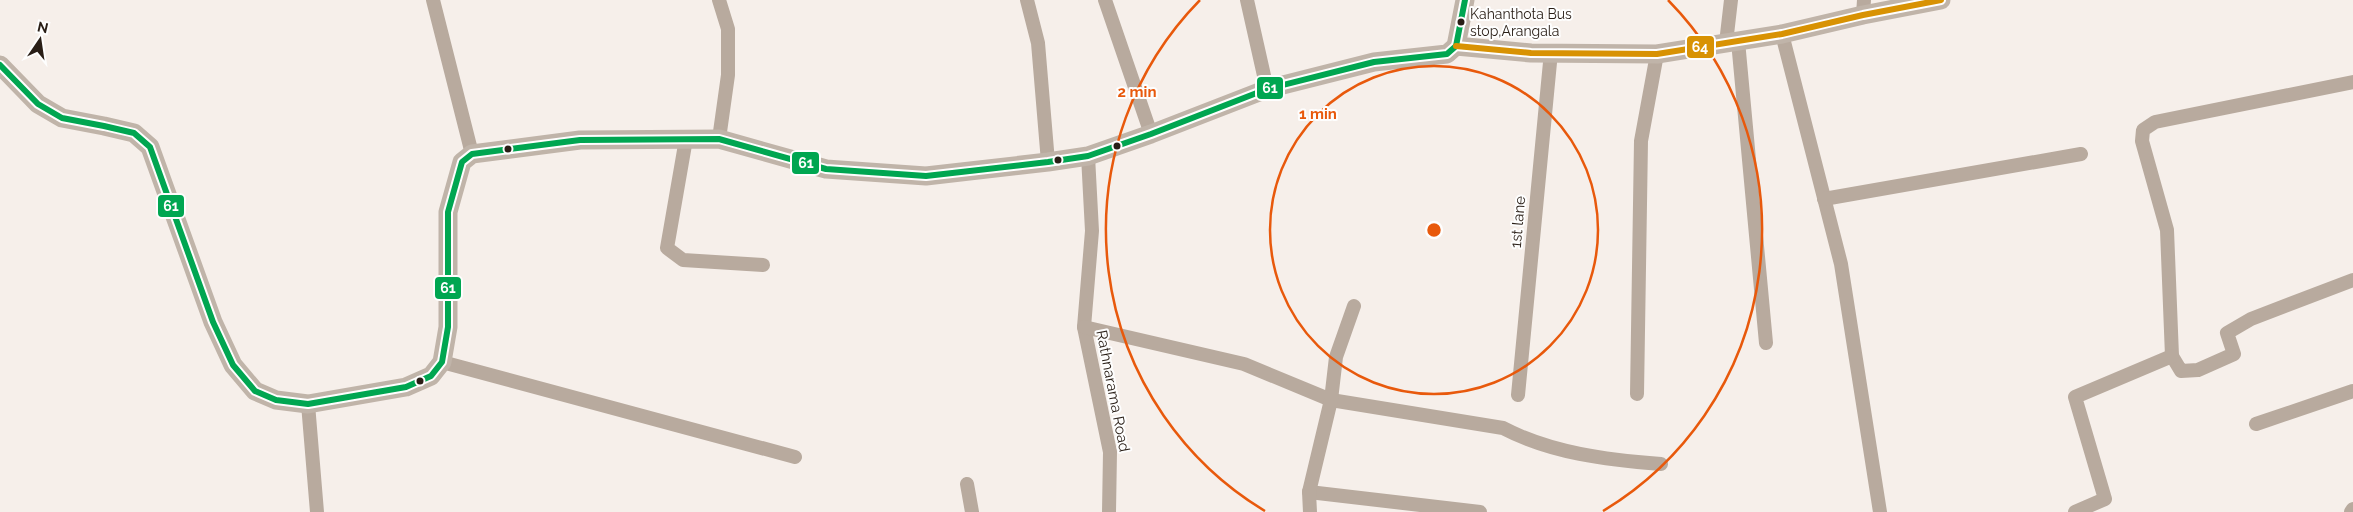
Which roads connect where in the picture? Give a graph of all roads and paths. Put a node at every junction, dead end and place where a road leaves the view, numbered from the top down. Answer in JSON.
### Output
{"nodes":[{"id":1,"x":433,"y":0,"type":"edge"},
{"id":2,"x":719,"y":0,"type":"edge"},
{"id":3,"x":1027,"y":0,"type":"edge"},
{"id":4,"x":1105,"y":0,"type":"edge"},
{"id":5,"x":1248,"y":0,"type":"edge"},
{"id":6,"x":1465,"y":0,"type":"edge"},
{"id":7,"x":1731,"y":0,"type":"edge"},
{"id":8,"x":1940,"y":0,"type":"edge"},
{"id":9,"x":1863,"y":8,"type":"edge"},
{"id":10,"x":1782,"y":34,"type":"junction"},
{"id":11,"x":1732,"y":42,"type":"junction"},
{"id":12,"x":1456,"y":46,"type":"junction"},
{"id":13,"x":1551,"y":52,"type":"junction"},
{"id":14,"x":1657,"y":54,"type":"junction"},
{"id":15,"x":0,"y":65,"type":"edge"},
{"id":16,"x":2353,"y":82,"type":"edge"},
{"id":17,"x":1267,"y":89,"type":"junction"},
{"id":18,"x":1151,"y":134,"type":"junction"},
{"id":19,"x":686,"y":139,"type":"junction"},
{"id":20,"x":719,"y":139,"type":"junction"},
{"id":21,"x":472,"y":154,"type":"junction"},
{"id":22,"x":2081,"y":154,"type":"dead end"},
{"id":23,"x":1088,"y":156,"type":"junction"},
{"id":24,"x":1048,"y":162,"type":"junction"},
{"id":25,"x":1824,"y":199,"type":"junction"},
{"id":26,"x":763,"y":265,"type":"dead end"},
{"id":27,"x":2353,"y":280,"type":"edge"},
{"id":28,"x":1354,"y":306,"type":"dead end"},
{"id":29,"x":1084,"y":327,"type":"junction"},
{"id":30,"x":1766,"y":343,"type":"dead end"},
{"id":31,"x":2172,"y":356,"type":"junction"},
{"id":32,"x":442,"y":362,"type":"junction"},
{"id":33,"x":2353,"y":390,"type":"edge"},
{"id":34,"x":1637,"y":394,"type":"dead end"},
{"id":35,"x":1518,"y":395,"type":"dead end"},
{"id":36,"x":1331,"y":400,"type":"junction"},
{"id":37,"x":308,"y":404,"type":"junction"},
{"id":38,"x":2256,"y":424,"type":"dead end"},
{"id":39,"x":795,"y":457,"type":"dead end"},
{"id":40,"x":1661,"y":464,"type":"dead end"},
{"id":41,"x":967,"y":484,"type":"dead end"},
{"id":42,"x":1309,"y":492,"type":"junction"},
{"id":43,"x":2353,"y":509,"type":"edge"},
{"id":44,"x":317,"y":512,"type":"edge"},
{"id":45,"x":972,"y":512,"type":"edge"},
{"id":46,"x":1109,"y":512,"type":"edge"},
{"id":47,"x":1310,"y":512,"type":"edge"},
{"id":48,"x":1480,"y":512,"type":"edge"},
{"id":49,"x":1880,"y":512,"type":"edge"},
{"id":50,"x":2075,"y":512,"type":"edge"},
{"id":51,"x":2351,"y":512,"type":"edge"}],
"edges":[{"from":1,"to":21,"type":"street"},
{"from":2,"to":20,"type":"street"},
{"from":3,"to":24,"type":"street"},
{"from":4,"to":18,"type":"street"},
{"from":5,"to":17,"type":"street"},
{"from":6,"to":12,"type":"main road"},
{"from":7,"to":11,"type":"street"},
{"from":8,"to":9,"type":"main road"},
{"from":9,"to":10,"type":"main road"},
{"from":10,"to":11,"type":"main road"},
{"from":10,"to":25,"type":"street"},
{"from":11,"to":14,"type":"main road"},
{"from":11,"to":30,"type":"street"},
{"from":12,"to":13,"type":"main road"},
{"from":12,"to":17,"type":"main road"},
{"from":13,"to":14,"type":"main road"},
{"from":13,"to":35,"type":"street","name":"1st lane"},
{"from":14,"to":34,"type":"street"},
{"from":15,"to":37,"type":"main road"},
{"from":16,"to":31,"type":"street"},
{"from":17,"to":18,"type":"main road"},
{"from":18,"to":23,"type":"main road"},
{"from":19,"to":20,"type":"main road"},
{"from":19,"to":21,"type":"main road"},
{"from":19,"to":26,"type":"street"},
{"from":20,"to":24,"type":"main road"},
{"from":21,"to":32,"type":"main road"},
{"from":22,"to":25,"type":"street"},
{"from":23,"to":24,"type":"main road"},
{"from":23,"to":29,"type":"street","name":"Rathnarama Road"},
{"from":25,"to":49,"type":"street"},
{"from":27,"to":31,"type":"street"},
{"from":28,"to":36,"type":"street"},
{"from":29,"to":36,"type":"street"},
{"from":29,"to":46,"type":"street","name":"Rathnarama Road"},
{"from":31,"to":50,"type":"street"},
{"from":32,"to":37,"type":"main road"},
{"from":32,"to":39,"type":"street"},
{"from":33,"to":38,"type":"street"},
{"from":36,"to":40,"type":"street"},
{"from":36,"to":42,"type":"street"},
{"from":37,"to":44,"type":"street"},
{"from":41,"to":45,"type":"street"},
{"from":42,"to":47,"type":"street"},
{"from":42,"to":48,"type":"street"},
{"from":43,"to":51,"type":"street"}]}
